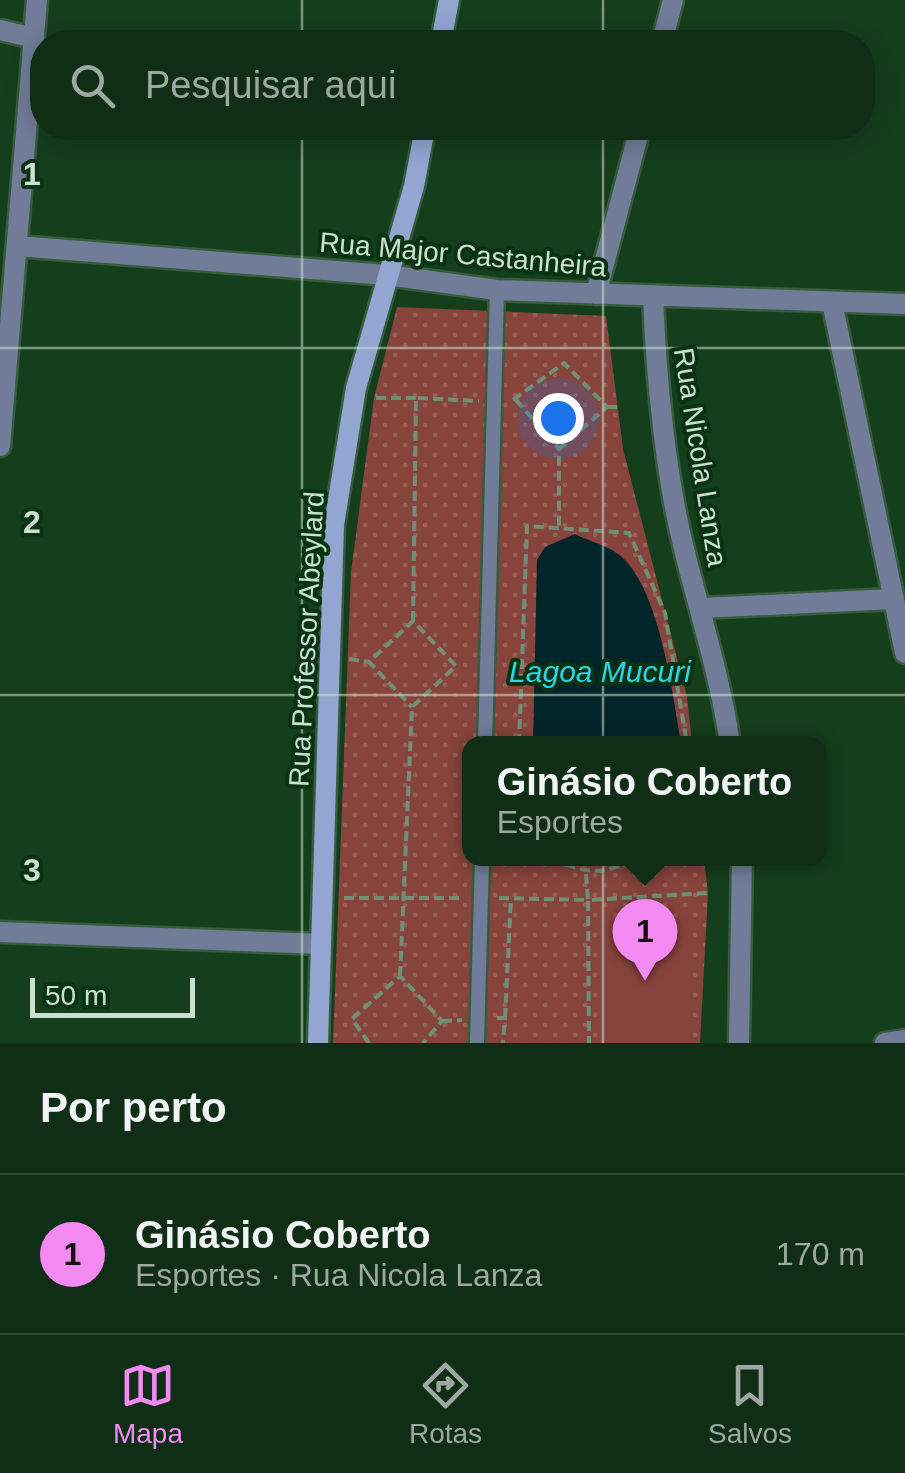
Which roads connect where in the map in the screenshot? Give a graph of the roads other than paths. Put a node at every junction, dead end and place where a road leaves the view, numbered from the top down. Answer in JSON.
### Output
{"nodes":[{"id":1,"x":38,"y":0,"type":"edge"},
{"id":2,"x":450,"y":0,"type":"edge"},
{"id":3,"x":673,"y":0,"type":"edge"},
{"id":4,"x":0,"y":30,"type":"edge"},
{"id":5,"x":35,"y":30,"type":"edge"},
{"id":6,"x":444,"y":30,"type":"edge"},
{"id":7,"x":665,"y":30,"type":"edge"},
{"id":8,"x":30,"y":37,"type":"edge"},
{"id":9,"x":30,"y":87,"type":"edge"},
{"id":10,"x":423,"y":140,"type":"edge"},
{"id":11,"x":637,"y":140,"type":"edge"},
{"id":12,"x":17,"y":246,"type":"junction"},
{"id":13,"x":387,"y":275,"type":"junction"},
{"id":14,"x":497,"y":290,"type":"junction"},
{"id":15,"x":596,"y":294,"type":"junction"},
{"id":16,"x":653,"y":296,"type":"junction"},
{"id":17,"x":832,"y":302,"type":"junction"},
{"id":18,"x":905,"y":304,"type":"edge"},
{"id":19,"x":0,"y":446,"type":"edge"},
{"id":20,"x":894,"y":598,"type":"junction"},
{"id":21,"x":701,"y":608,"type":"junction"},
{"id":22,"x":905,"y":653,"type":"edge"},
{"id":23,"x":485,"y":736,"type":"edge"},
{"id":24,"x":729,"y":736,"type":"edge"},
{"id":25,"x":482,"y":866,"type":"edge"},
{"id":26,"x":742,"y":866,"type":"edge"},
{"id":27,"x":0,"y":932,"type":"edge"},
{"id":28,"x":321,"y":944,"type":"junction"},
{"id":29,"x":905,"y":1040,"type":"edge"},
{"id":30,"x":318,"y":1043,"type":"edge"},
{"id":31,"x":477,"y":1043,"type":"edge"},
{"id":32,"x":738,"y":1043,"type":"edge"},
{"id":33,"x":885,"y":1043,"type":"edge"}],
"edges":[{"from":1,"to":5,"type":"street"},
{"from":2,"to":6,"type":"main road"},
{"from":3,"to":7,"type":"street"},
{"from":4,"to":8,"type":"street"},
{"from":9,"to":12,"type":"street"},
{"from":10,"to":13,"type":"main road","name":"Rua Professor Abeylard"},
{"from":11,"to":15,"type":"street"},
{"from":12,"to":13,"type":"street","name":"Rua Major Castanheira"},
{"from":12,"to":19,"type":"street"},
{"from":13,"to":14,"type":"street","name":"Rua Major Castanheira"},
{"from":13,"to":28,"type":"main road","name":"Rua Professor Abeylard"},
{"from":14,"to":15,"type":"street","name":"Rua Major Castanheira"},
{"from":14,"to":23,"type":"street"},
{"from":15,"to":16,"type":"street","name":"Rua Major Castanheira"},
{"from":16,"to":17,"type":"street","name":"Rua Major Castanheira"},
{"from":16,"to":21,"type":"street","name":"Rua Nicola Lanza"},
{"from":17,"to":18,"type":"street","name":"Rua Major Castanheira"},
{"from":17,"to":20,"type":"street"},
{"from":20,"to":21,"type":"street"},
{"from":20,"to":22,"type":"street"},
{"from":21,"to":24,"type":"street","name":"Rua Nicola Lanza"},
{"from":25,"to":31,"type":"street"},
{"from":26,"to":32,"type":"street"},
{"from":27,"to":28,"type":"street"},
{"from":28,"to":30,"type":"main road","name":"Rua Professor Abeylard"},
{"from":29,"to":33,"type":"street"}]}
